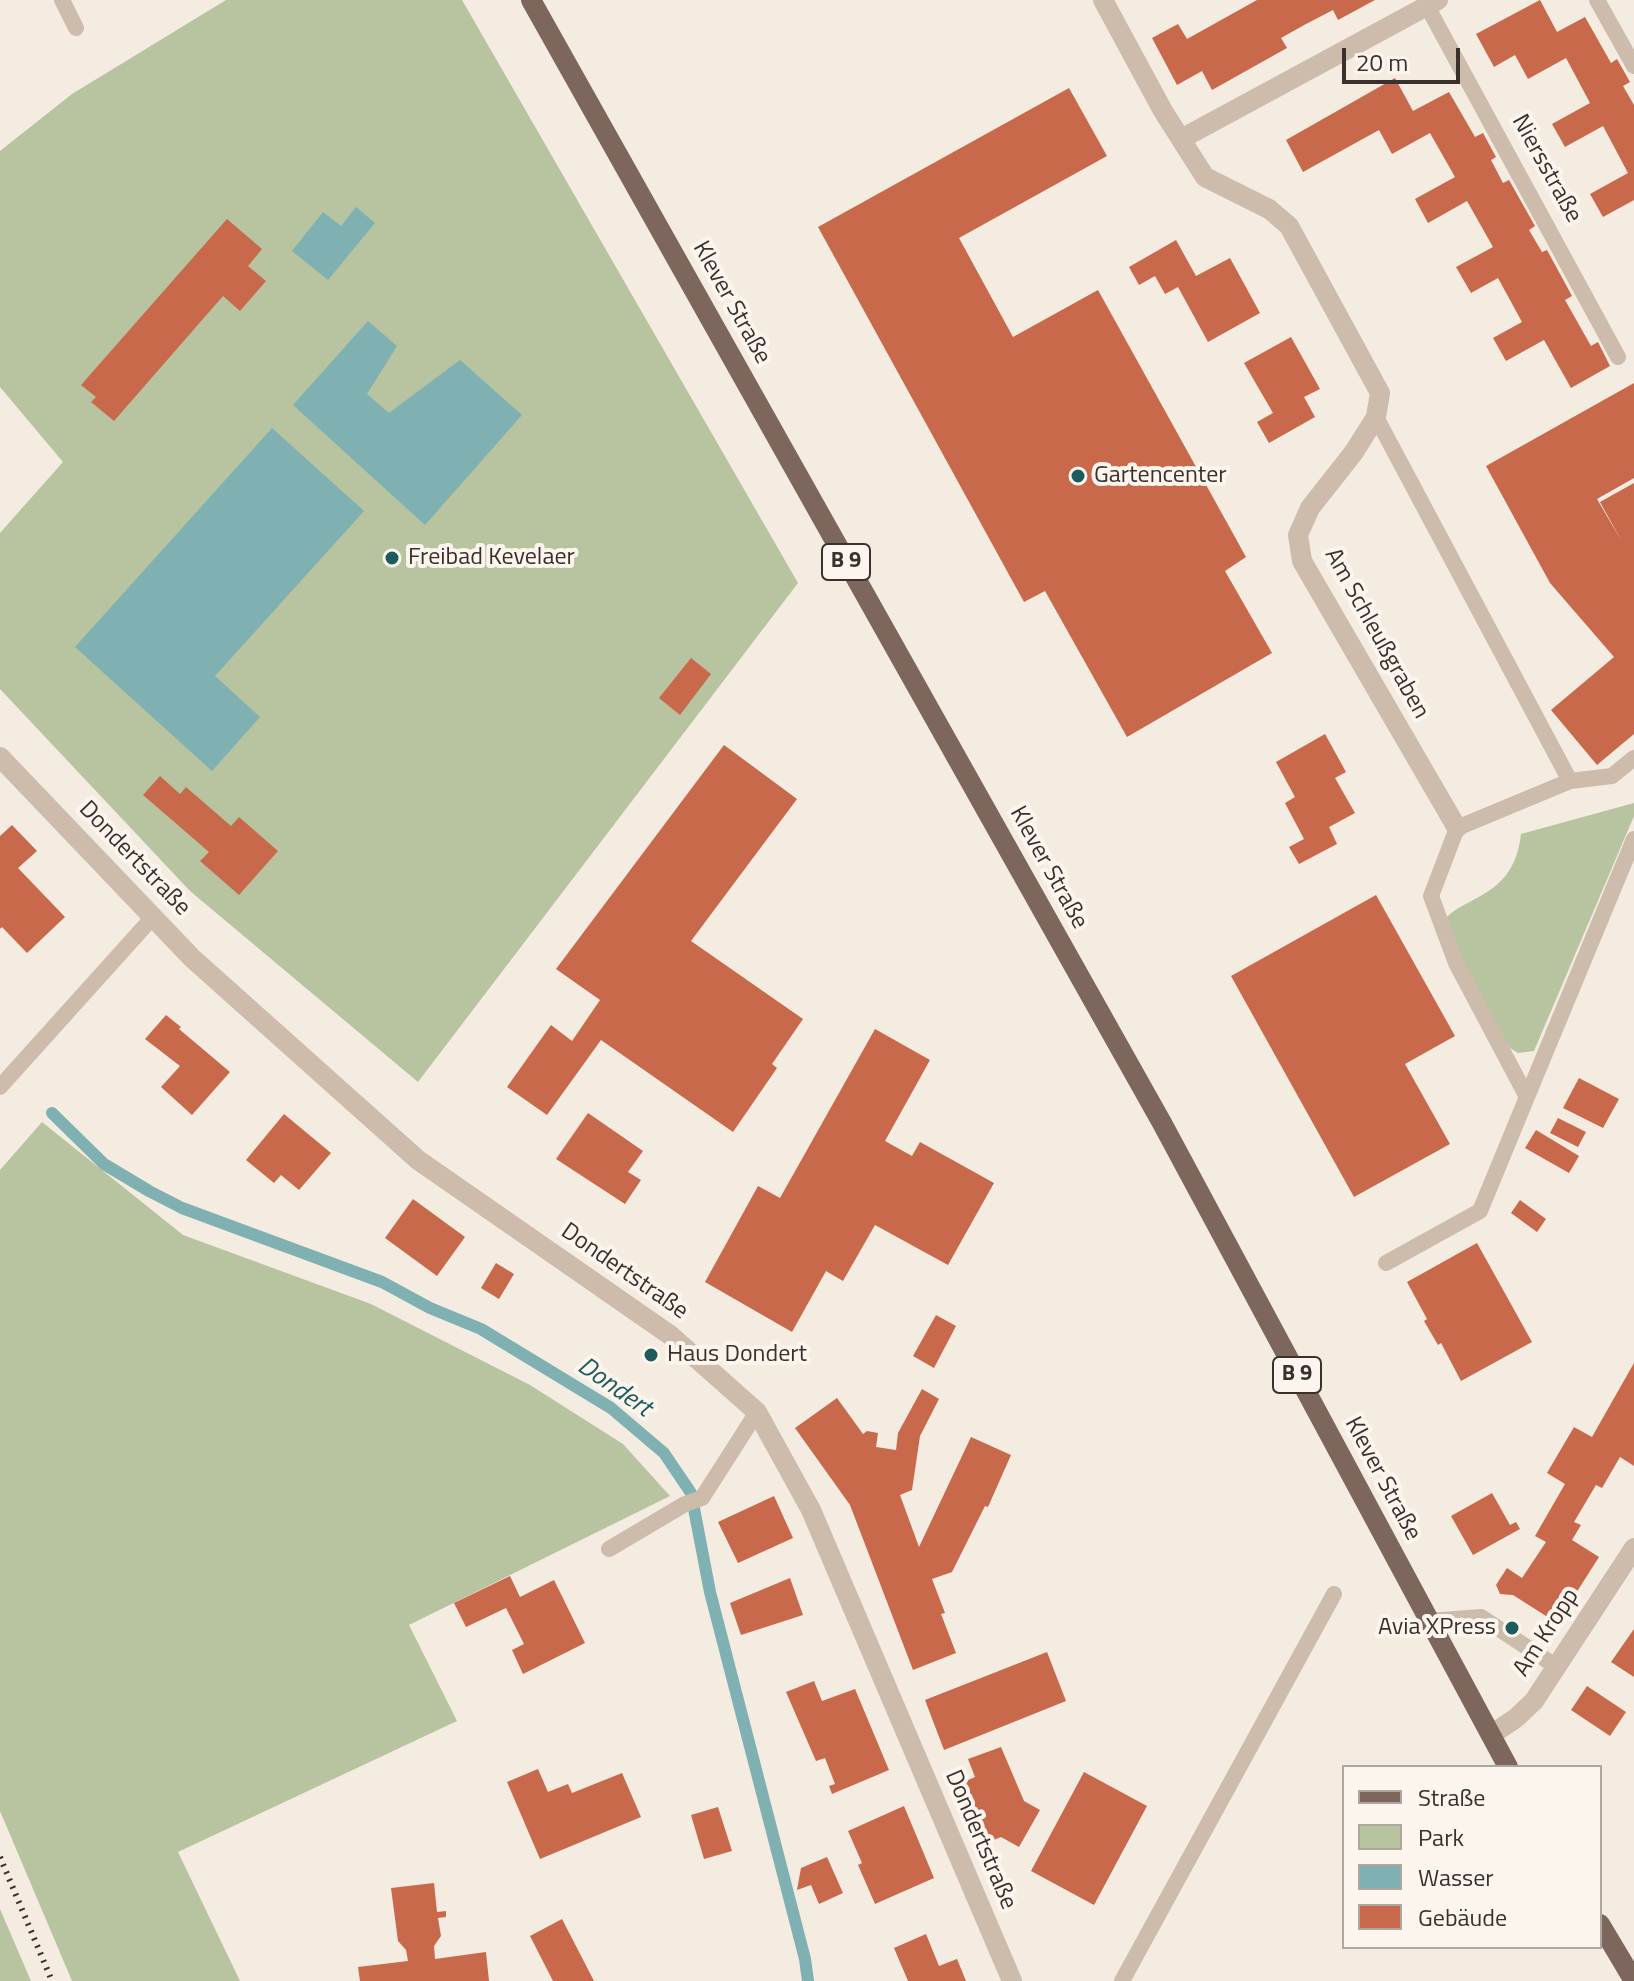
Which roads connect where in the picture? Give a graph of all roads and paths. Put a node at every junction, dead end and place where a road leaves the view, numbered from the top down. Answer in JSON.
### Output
{"nodes":[{"id":1,"x":62,"y":0,"type":"edge"},
{"id":2,"x":531,"y":0,"type":"edge"},
{"id":3,"x":1103,"y":0,"type":"edge"},
{"id":4,"x":1597,"y":0,"type":"edge"},
{"id":5,"x":1433,"y":3,"type":"edge"},
{"id":6,"x":76,"y":28,"type":"dead end"},
{"id":7,"x":1634,"y":66,"type":"edge"},
{"id":8,"x":1181,"y":139,"type":"junction"},
{"id":9,"x":1618,"y":357,"type":"dead end"},
{"id":10,"x":1376,"y":417,"type":"junction"},
{"id":11,"x":0,"y":757,"type":"edge"},
{"id":12,"x":1634,"y":758,"type":"edge"},
{"id":13,"x":1570,"y":781,"type":"junction"},
{"id":14,"x":1457,"y":828,"type":"junction"},
{"id":15,"x":1634,"y":839,"type":"edge"},
{"id":16,"x":153,"y":917,"type":"junction"},
{"id":17,"x":0,"y":1087,"type":"edge"},
{"id":18,"x":1527,"y":1097,"type":"junction"},
{"id":19,"x":1386,"y":1263,"type":"dead end"},
{"id":20,"x":757,"y":1412,"type":"junction"},
{"id":21,"x":1634,"y":1548,"type":"edge"},
{"id":22,"x":609,"y":1549,"type":"dead end"},
{"id":23,"x":1334,"y":1594,"type":"dead end"},
{"id":24,"x":1429,"y":1621,"type":"junction"},
{"id":25,"x":1557,"y":1667,"type":"junction"},
{"id":26,"x":1491,"y":1735,"type":"junction"},
{"id":27,"x":1507,"y":1765,"type":"edge"},
{"id":28,"x":1602,"y":1927,"type":"edge"},
{"id":29,"x":1012,"y":1981,"type":"edge"},
{"id":30,"x":1122,"y":1981,"type":"edge"},
{"id":31,"x":1634,"y":1981,"type":"edge"}],
"edges":[{"from":1,"to":6,"type":"lane"},
{"from":2,"to":24,"type":"main road","name":"Klever Straße","number":"B 9"},
{"from":3,"to":8,"type":"street"},
{"from":4,"to":7,"type":"lane"},
{"from":5,"to":8,"type":"street","name":"Niersstraße"},
{"from":5,"to":9,"type":"lane","name":"Niersstraße"},
{"from":8,"to":10,"type":"street"},
{"from":10,"to":13,"type":"lane"},
{"from":10,"to":14,"type":"street","name":"Am Schleußgraben"},
{"from":11,"to":16,"type":"street","name":"Dondertstraße"},
{"from":12,"to":13,"type":"lane"},
{"from":13,"to":14,"type":"lane"},
{"from":14,"to":18,"type":"lane"},
{"from":15,"to":18,"type":"lane"},
{"from":16,"to":17,"type":"lane"},
{"from":16,"to":20,"type":"street","name":"Dondertstraße"},
{"from":18,"to":19,"type":"lane"},
{"from":20,"to":22,"type":"lane"},
{"from":20,"to":29,"type":"street","name":"Dondertstraße"},
{"from":21,"to":25,"type":"street","name":"Am Kropp"},
{"from":23,"to":30,"type":"lane"},
{"from":24,"to":25,"type":"lane"},
{"from":24,"to":26,"type":"main road","name":"Klever Straße","number":"B 9"},
{"from":25,"to":26,"type":"street","name":"Am Kropp"},
{"from":26,"to":27,"type":"main road","name":"Klever Straße","number":"B 9"},
{"from":28,"to":31,"type":"main road"}]}
